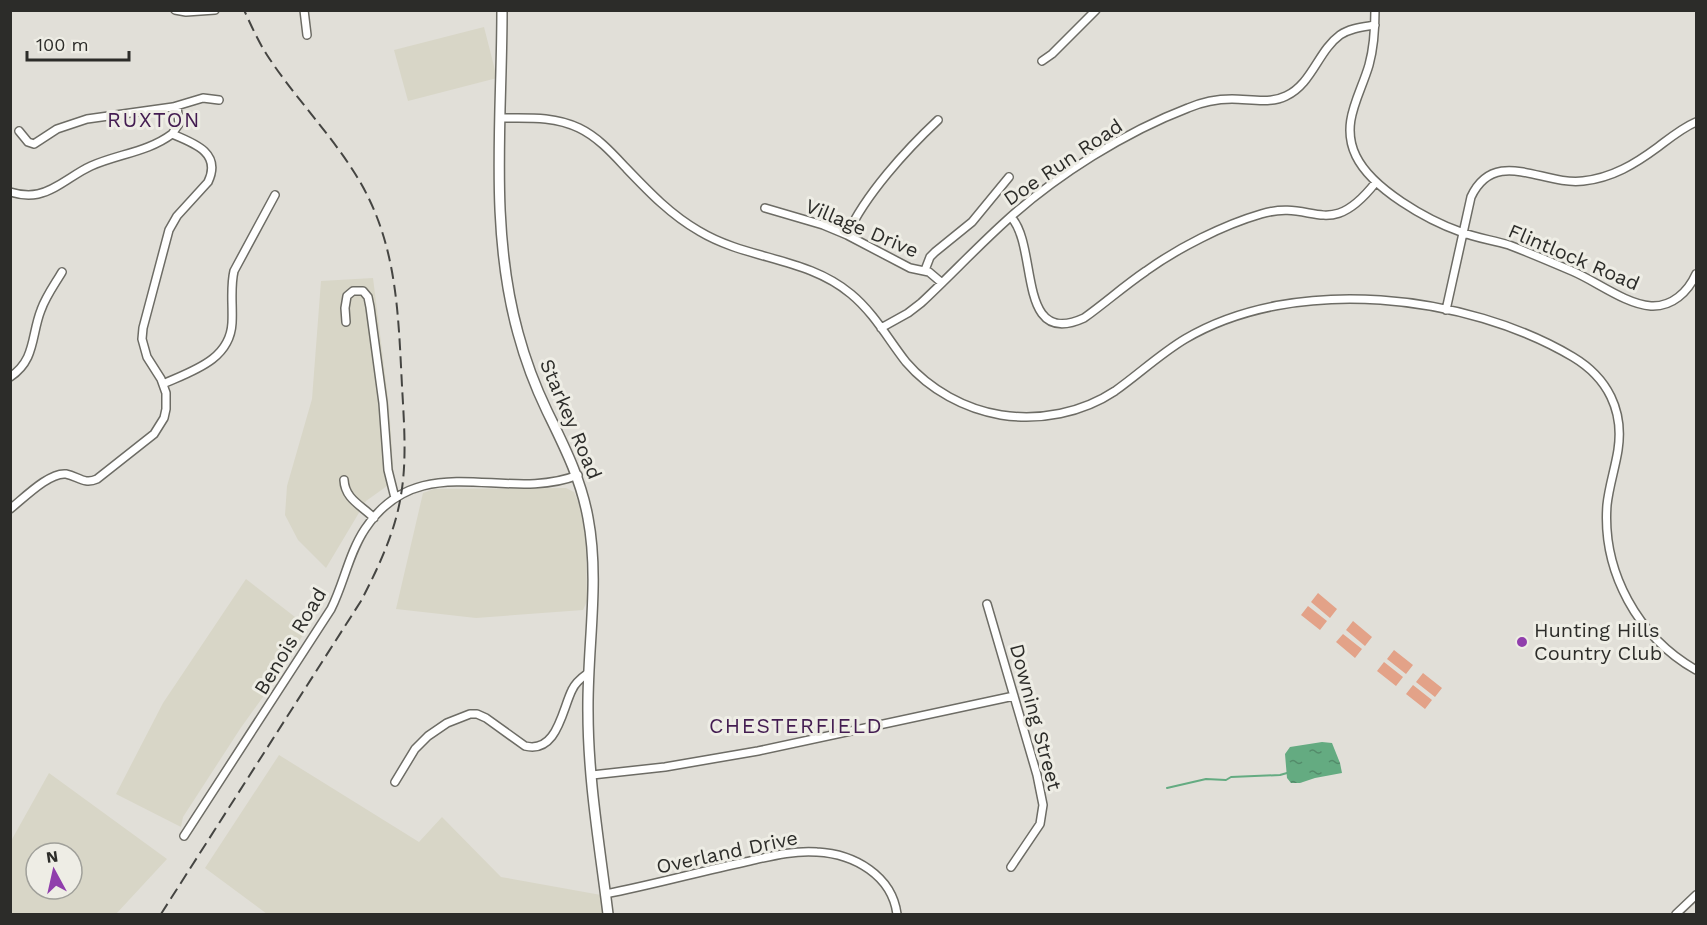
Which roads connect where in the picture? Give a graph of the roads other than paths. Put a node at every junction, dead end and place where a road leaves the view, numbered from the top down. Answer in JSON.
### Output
{"nodes":[{"id":1,"x":175,"y":10,"type":"edge"},
{"id":2,"x":215,"y":10,"type":"edge"},
{"id":3,"x":304,"y":10,"type":"edge"},
{"id":4,"x":502,"y":10,"type":"edge"},
{"id":5,"x":1096,"y":10,"type":"edge"},
{"id":6,"x":1375,"y":10,"type":"edge"},
{"id":7,"x":1375,"y":25,"type":"junction"},
{"id":8,"x":307,"y":35,"type":"dead end"},
{"id":9,"x":1042,"y":61,"type":"dead end"},
{"id":10,"x":219,"y":100,"type":"dead end"},
{"id":11,"x":177,"y":106,"type":"junction"},
{"id":12,"x":501,"y":118,"type":"junction"},
{"id":13,"x":938,"y":120,"type":"dead end"},
{"id":14,"x":1696,"y":122,"type":"edge"},
{"id":15,"x":19,"y":131,"type":"dead end"},
{"id":16,"x":172,"y":134,"type":"junction"},
{"id":17,"x":1009,"y":177,"type":"dead end"},
{"id":18,"x":1376,"y":182,"type":"junction"},
{"id":19,"x":10,"y":192,"type":"edge"},
{"id":20,"x":275,"y":195,"type":"dead end"},
{"id":21,"x":765,"y":208,"type":"dead end"},
{"id":22,"x":1011,"y":217,"type":"junction"},
{"id":23,"x":1463,"y":233,"type":"junction"},
{"id":24,"x":847,"y":235,"type":"junction"},
{"id":25,"x":925,"y":270,"type":"junction"},
{"id":26,"x":62,"y":272,"type":"dead end"},
{"id":27,"x":1696,"y":274,"type":"edge"},
{"id":28,"x":942,"y":283,"type":"junction"},
{"id":29,"x":1446,"y":310,"type":"junction"},
{"id":30,"x":346,"y":322,"type":"dead end"},
{"id":31,"x":881,"y":328,"type":"junction"},
{"id":32,"x":10,"y":377,"type":"edge"},
{"id":33,"x":163,"y":384,"type":"junction"},
{"id":34,"x":578,"y":475,"type":"junction"},
{"id":35,"x":344,"y":480,"type":"dead end"},
{"id":36,"x":395,"y":498,"type":"junction"},
{"id":37,"x":10,"y":509,"type":"edge"},
{"id":38,"x":374,"y":518,"type":"junction"},
{"id":39,"x":987,"y":604,"type":"dead end"},
{"id":40,"x":1696,"y":670,"type":"edge"},
{"id":41,"x":588,"y":674,"type":"junction"},
{"id":42,"x":1014,"y":696,"type":"junction"},
{"id":43,"x":592,"y":775,"type":"junction"},
{"id":44,"x":395,"y":782,"type":"dead end"},
{"id":45,"x":184,"y":836,"type":"dead end"},
{"id":46,"x":1011,"y":867,"type":"dead end"},
{"id":47,"x":605,"y":894,"type":"junction"},
{"id":48,"x":1696,"y":895,"type":"edge"},
{"id":49,"x":608,"y":915,"type":"edge"},
{"id":50,"x":897,"y":915,"type":"edge"},
{"id":51,"x":1676,"y":915,"type":"edge"}],
"edges":[{"from":1,"to":2,"type":"street"},
{"from":3,"to":8,"type":"street"},
{"from":4,"to":12,"type":"main road","name":"Starkey Road"},
{"from":5,"to":9,"type":"street"},
{"from":6,"to":7,"type":"street","name":"Flintlock Road"},
{"from":7,"to":18,"type":"street","name":"Flintlock Road"},
{"from":7,"to":22,"type":"street","name":"Doe Run Road"},
{"from":10,"to":11,"type":"street"},
{"from":11,"to":15,"type":"street"},
{"from":11,"to":16,"type":"street"},
{"from":12,"to":31,"type":"street"},
{"from":12,"to":34,"type":"main road","name":"Starkey Road"},
{"from":13,"to":24,"type":"street"},
{"from":14,"to":23,"type":"street"},
{"from":16,"to":19,"type":"street"},
{"from":16,"to":33,"type":"street"},
{"from":17,"to":25,"type":"street"},
{"from":18,"to":22,"type":"street"},
{"from":18,"to":23,"type":"street","name":"Flintlock Road"},
{"from":20,"to":33,"type":"street"},
{"from":21,"to":24,"type":"street","name":"Village Drive"},
{"from":22,"to":28,"type":"street","name":"Doe Run Road"},
{"from":23,"to":27,"type":"street","name":"Flintlock Road"},
{"from":23,"to":29,"type":"street"},
{"from":24,"to":25,"type":"street","name":"Village Drive"},
{"from":25,"to":28,"type":"street","name":"Village Drive"},
{"from":26,"to":32,"type":"street"},
{"from":28,"to":31,"type":"street","name":"Doe Run Road"},
{"from":29,"to":31,"type":"street"},
{"from":29,"to":40,"type":"street"},
{"from":30,"to":36,"type":"street"},
{"from":33,"to":37,"type":"street"},
{"from":34,"to":36,"type":"street","name":"Benois Road"},
{"from":34,"to":41,"type":"main road","name":"Starkey Road"},
{"from":35,"to":38,"type":"street"},
{"from":36,"to":38,"type":"street","name":"Benois Road"},
{"from":38,"to":45,"type":"street","name":"Benois Road"},
{"from":39,"to":42,"type":"street","name":"Downing Street"},
{"from":41,"to":43,"type":"main road","name":"Starkey Road"},
{"from":41,"to":44,"type":"street"},
{"from":42,"to":43,"type":"street"},
{"from":42,"to":46,"type":"street","name":"Downing Street"},
{"from":43,"to":47,"type":"main road","name":"Starkey Road"},
{"from":47,"to":49,"type":"main road","name":"Starkey Road"},
{"from":47,"to":50,"type":"street","name":"Overland Drive"},
{"from":48,"to":51,"type":"street"}]}
